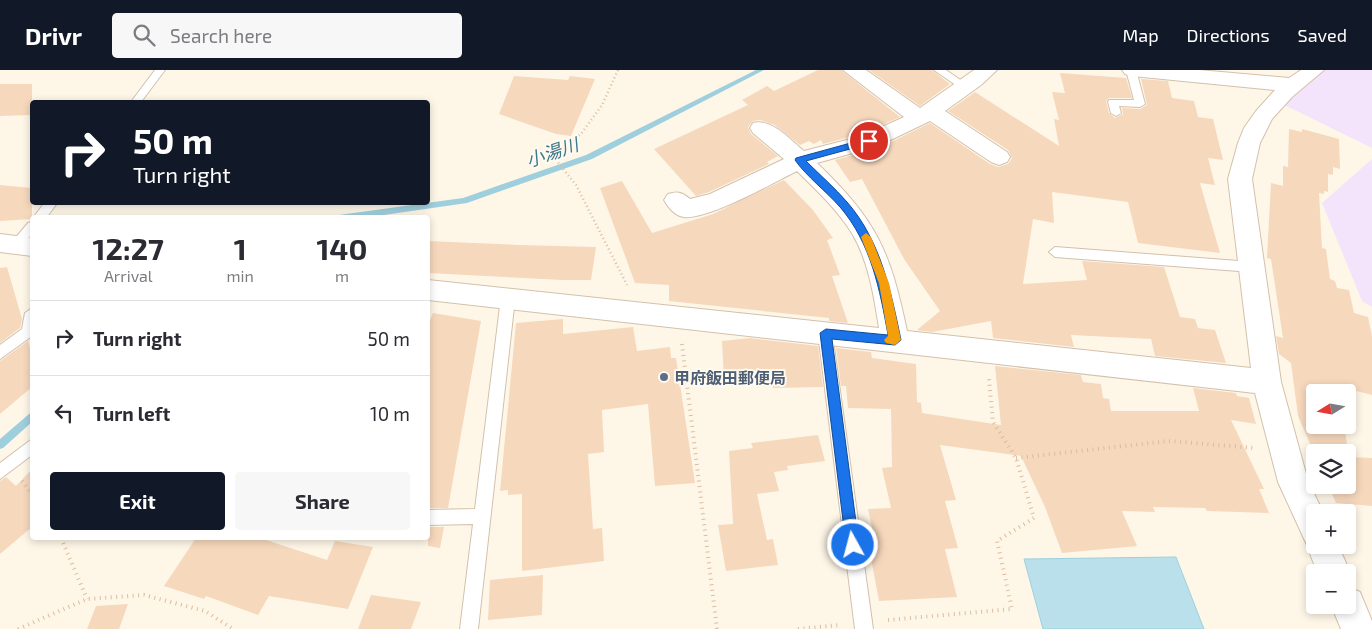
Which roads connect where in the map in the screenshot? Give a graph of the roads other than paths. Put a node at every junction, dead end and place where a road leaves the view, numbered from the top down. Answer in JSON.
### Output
{"nodes":[{"id":1,"x":160,"y":70,"type":"edge"},
{"id":2,"x":853,"y":70,"type":"edge"},
{"id":3,"x":938,"y":70,"type":"edge"},
{"id":4,"x":987,"y":70,"type":"edge"},
{"id":5,"x":1132,"y":70,"type":"edge"},
{"id":6,"x":1314,"y":70,"type":"edge"},
{"id":7,"x":1292,"y":85,"type":"junction"},
{"id":8,"x":967,"y":88,"type":"junction"},
{"id":9,"x":138,"y":100,"type":"edge"},
{"id":10,"x":1116,"y":113,"type":"dead end"},
{"id":11,"x":924,"y":114,"type":"junction"},
{"id":12,"x":761,"y":128,"type":"dead end"},
{"id":13,"x":999,"y":157,"type":"dead end"},
{"id":14,"x":800,"y":160,"type":"junction"},
{"id":15,"x":676,"y":200,"type":"dead end"},
{"id":16,"x":30,"y":228,"type":"edge"},
{"id":17,"x":16,"y":245,"type":"edge"},
{"id":18,"x":1055,"y":252,"type":"dead end"},
{"id":19,"x":1252,"y":267,"type":"junction"},
{"id":20,"x":430,"y":290,"type":"edge"},
{"id":21,"x":508,"y":298,"type":"junction"},
{"id":22,"x":30,"y":322,"type":"edge"},
{"id":23,"x":826,"y":333,"type":"junction"},
{"id":24,"x":895,"y":340,"type":"junction"},
{"id":25,"x":0,"y":353,"type":"edge"},
{"id":26,"x":1267,"y":382,"type":"junction"},
{"id":27,"x":30,"y":448,"type":"edge"},
{"id":28,"x":0,"y":472,"type":"edge"},
{"id":29,"x":1306,"y":510,"type":"edge"},
{"id":30,"x":482,"y":516,"type":"junction"},
{"id":31,"x":430,"y":517,"type":"edge"},
{"id":32,"x":1352,"y":614,"type":"edge"},
{"id":33,"x":863,"y":626,"type":"edge"},
{"id":34,"x":469,"y":629,"type":"edge"},
{"id":35,"x":1358,"y":629,"type":"edge"}],
"edges":[{"from":1,"to":9,"type":"lane"},
{"from":2,"to":11,"type":"street"},
{"from":3,"to":8,"type":"lane"},
{"from":4,"to":8,"type":"street"},
{"from":5,"to":7,"type":"street"},
{"from":5,"to":10,"type":"lane"},
{"from":6,"to":7,"type":"street"},
{"from":7,"to":19,"type":"street"},
{"from":8,"to":11,"type":"street"},
{"from":11,"to":13,"type":"street"},
{"from":11,"to":14,"type":"street"},
{"from":12,"to":14,"type":"street"},
{"from":14,"to":15,"type":"street"},
{"from":14,"to":24,"type":"street"},
{"from":16,"to":17,"type":"lane"},
{"from":18,"to":19,"type":"lane"},
{"from":19,"to":26,"type":"street"},
{"from":20,"to":21,"type":"street"},
{"from":21,"to":23,"type":"street"},
{"from":21,"to":30,"type":"lane"},
{"from":22,"to":25,"type":"lane"},
{"from":23,"to":24,"type":"street"},
{"from":23,"to":33,"type":"lane"},
{"from":24,"to":26,"type":"street"},
{"from":26,"to":29,"type":"street"},
{"from":27,"to":28,"type":"lane"},
{"from":30,"to":31,"type":"lane"},
{"from":30,"to":34,"type":"lane"},
{"from":32,"to":35,"type":"street"}]}
